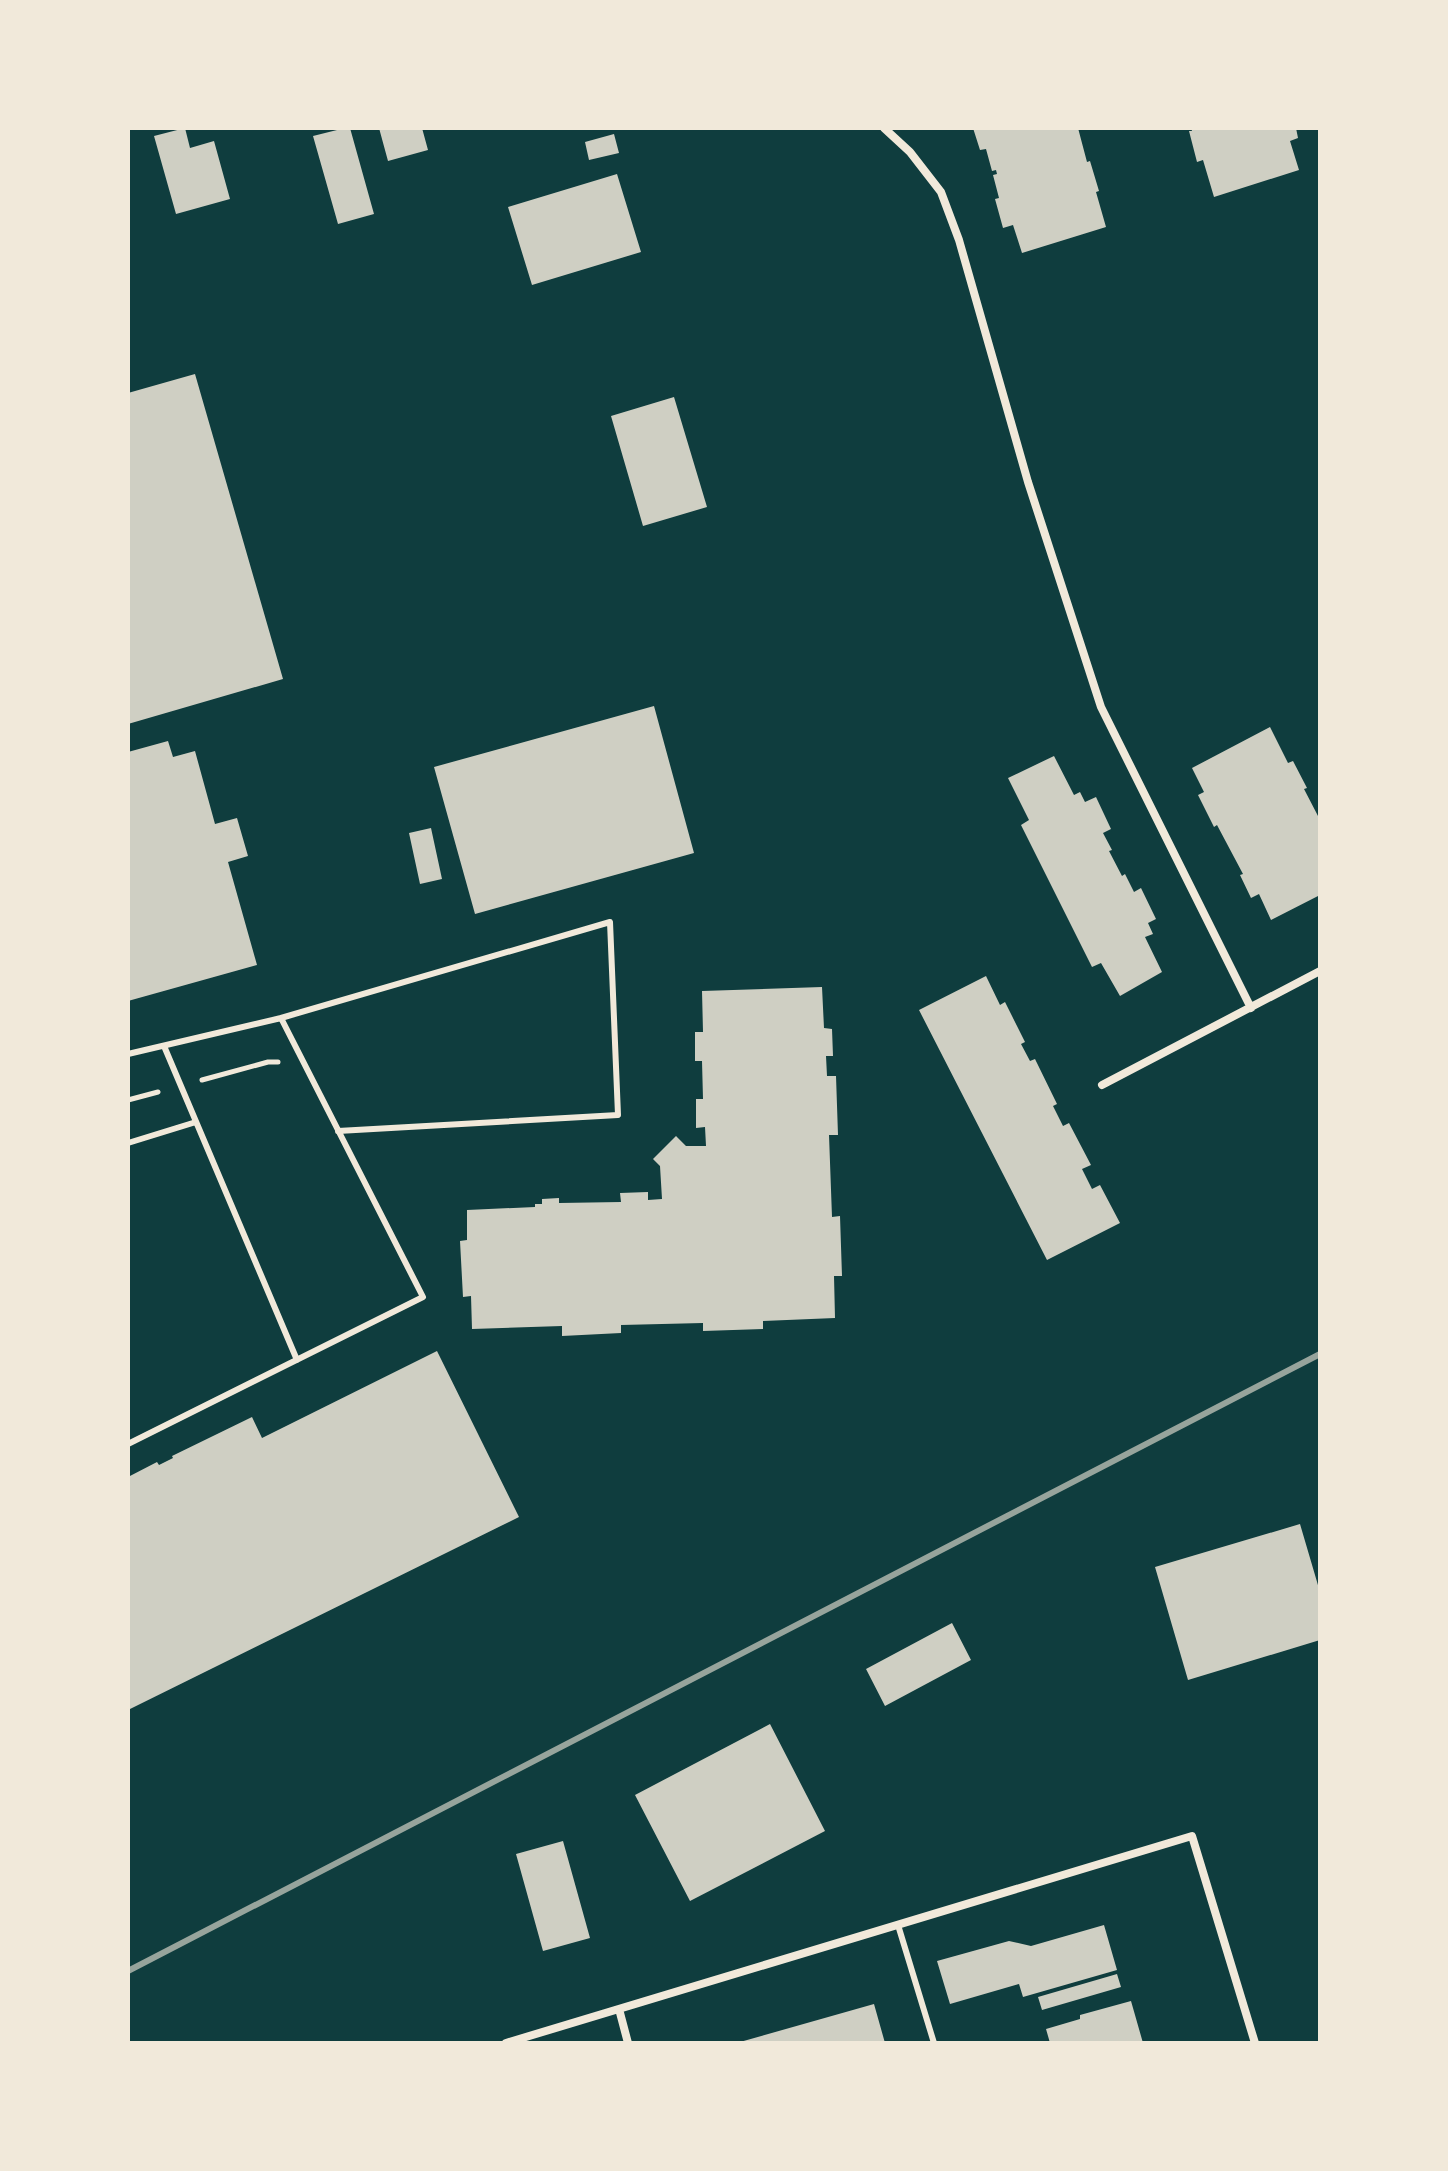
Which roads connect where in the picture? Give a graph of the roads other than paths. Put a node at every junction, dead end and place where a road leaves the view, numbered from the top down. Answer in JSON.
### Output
{"nodes":[{"id":1,"x":884,"y":128,"type":"edge"},
{"id":2,"x":1320,"y":971,"type":"edge"},
{"id":3,"x":1251,"y":1008,"type":"junction"},
{"id":4,"x":281,"y":1018,"type":"junction"},
{"id":5,"x":164,"y":1046,"type":"junction"},
{"id":6,"x":128,"y":1054,"type":"edge"},
{"id":7,"x":1102,"y":1085,"type":"dead end"},
{"id":8,"x":196,"y":1122,"type":"junction"},
{"id":9,"x":338,"y":1131,"type":"junction"},
{"id":10,"x":128,"y":1143,"type":"edge"},
{"id":11,"x":297,"y":1360,"type":"junction"},
{"id":12,"x":128,"y":1444,"type":"edge"},
{"id":13,"x":898,"y":1925,"type":"junction"},
{"id":14,"x":619,"y":2009,"type":"junction"},
{"id":15,"x":506,"y":2043,"type":"edge"},
{"id":16,"x":628,"y":2043,"type":"edge"},
{"id":17,"x":934,"y":2043,"type":"edge"},
{"id":18,"x":1255,"y":2043,"type":"edge"}],
"edges":[{"from":1,"to":3,"type":"street"},
{"from":2,"to":3,"type":"street"},
{"from":3,"to":7,"type":"street"},
{"from":4,"to":5,"type":"lane"},
{"from":4,"to":9,"type":"lane"},
{"from":4,"to":9,"type":"lane"},
{"from":5,"to":6,"type":"lane"},
{"from":5,"to":8,"type":"lane"},
{"from":8,"to":10,"type":"lane"},
{"from":8,"to":11,"type":"lane"},
{"from":9,"to":11,"type":"lane"},
{"from":11,"to":12,"type":"lane"},
{"from":13,"to":14,"type":"street"},
{"from":13,"to":17,"type":"lane"},
{"from":13,"to":18,"type":"street"},
{"from":14,"to":15,"type":"street"},
{"from":14,"to":16,"type":"street"}]}
